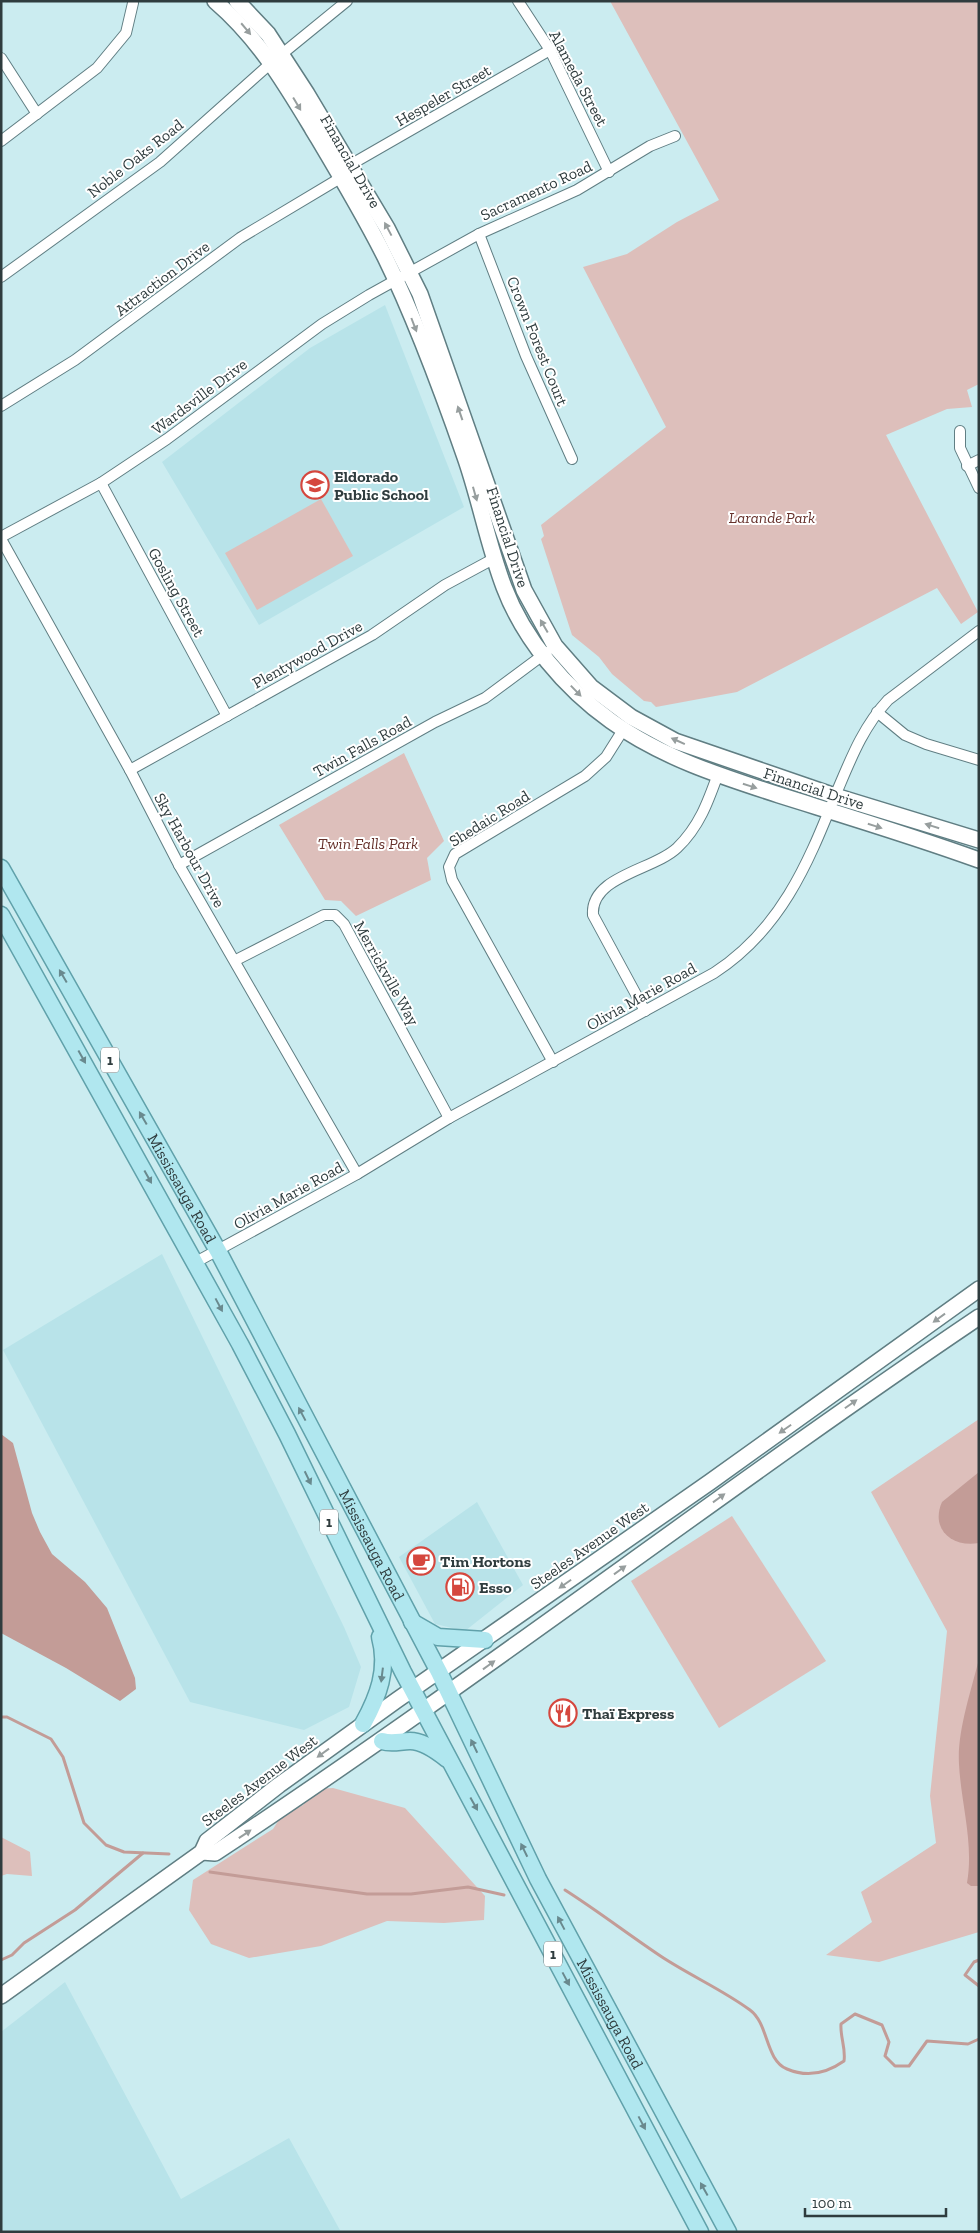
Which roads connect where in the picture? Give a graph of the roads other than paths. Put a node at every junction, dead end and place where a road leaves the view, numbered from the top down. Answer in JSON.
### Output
{"nodes":[{"id":1,"x":215,"y":1,"type":"edge"},
{"id":2,"x":237,"y":1,"type":"edge"},
{"id":3,"x":347,"y":1,"type":"edge"},
{"id":4,"x":518,"y":1,"type":"edge"},
{"id":5,"x":133,"y":3,"type":"dead end"},
{"id":6,"x":550,"y":50,"type":"junction"},
{"id":7,"x":1,"y":58,"type":"edge"},
{"id":8,"x":276,"y":59,"type":"junction"},
{"id":9,"x":37,"y":114,"type":"junction"},
{"id":10,"x":675,"y":136,"type":"dead end"},
{"id":11,"x":1,"y":141,"type":"edge"},
{"id":12,"x":346,"y":171,"type":"junction"},
{"id":13,"x":610,"y":172,"type":"junction"},
{"id":14,"x":479,"y":234,"type":"junction"},
{"id":15,"x":410,"y":272,"type":"junction"},
{"id":16,"x":1,"y":277,"type":"edge"},
{"id":17,"x":396,"y":280,"type":"junction"},
{"id":18,"x":1,"y":406,"type":"edge"},
{"id":19,"x":960,"y":431,"type":"dead end"},
{"id":20,"x":572,"y":459,"type":"dead end"},
{"id":21,"x":979,"y":460,"type":"edge"},
{"id":22,"x":967,"y":466,"type":"junction"},
{"id":23,"x":100,"y":483,"type":"junction"},
{"id":24,"x":979,"y":488,"type":"edge"},
{"id":25,"x":1,"y":538,"type":"edge"},
{"id":26,"x":495,"y":558,"type":"junction"},
{"id":27,"x":979,"y":630,"type":"edge"},
{"id":28,"x":556,"y":646,"type":"junction"},
{"id":29,"x":543,"y":655,"type":"junction"},
{"id":30,"x":877,"y":712,"type":"junction"},
{"id":31,"x":227,"y":716,"type":"junction"},
{"id":32,"x":623,"y":730,"type":"junction"},
{"id":33,"x":979,"y":760,"type":"edge"},
{"id":34,"x":130,"y":770,"type":"junction"},
{"id":35,"x":718,"y":774,"type":"junction"},
{"id":36,"x":835,"y":796,"type":"junction"},
{"id":37,"x":829,"y":811,"type":"junction"},
{"id":38,"x":979,"y":840,"type":"edge"},
{"id":39,"x":979,"y":860,"type":"edge"},
{"id":40,"x":179,"y":865,"type":"junction"},
{"id":41,"x":1,"y":868,"type":"edge"},
{"id":42,"x":1,"y":914,"type":"edge"},
{"id":43,"x":236,"y":960,"type":"junction"},
{"id":44,"x":645,"y":1011,"type":"junction"},
{"id":45,"x":553,"y":1062,"type":"junction"},
{"id":46,"x":450,"y":1118,"type":"junction"},
{"id":47,"x":357,"y":1174,"type":"junction"},
{"id":48,"x":218,"y":1252,"type":"junction"},
{"id":49,"x":196,"y":1262,"type":"junction"},
{"id":50,"x":979,"y":1289,"type":"edge"},
{"id":51,"x":979,"y":1317,"type":"edge"},
{"id":52,"x":372,"y":1611,"type":"junction"},
{"id":53,"x":412,"y":1622,"type":"junction"},
{"id":54,"x":485,"y":1640,"type":"junction"},
{"id":55,"x":439,"y":1672,"type":"junction"},
{"id":56,"x":412,"y":1689,"type":"junction"},
{"id":57,"x":449,"y":1694,"type":"junction"},
{"id":58,"x":424,"y":1711,"type":"junction"},
{"id":59,"x":362,"y":1724,"type":"junction"},
{"id":60,"x":382,"y":1741,"type":"junction"},
{"id":61,"x":450,"y":1762,"type":"junction"},
{"id":62,"x":202,"y":1852,"type":"junction"},
{"id":63,"x":1,"y":1996,"type":"edge"},
{"id":64,"x":700,"y":2232,"type":"edge"},
{"id":65,"x":728,"y":2232,"type":"edge"}],
"edges":[{"from":1,"to":8,"type":"street","name":"Financial Drive","one_way":true},
{"from":2,"to":8,"type":"street","name":"Financial Drive"},
{"from":3,"to":8,"type":"street","name":"Noble Oaks Road"},
{"from":4,"to":6,"type":"street","name":"Alameda Street"},
{"from":5,"to":9,"type":"street"},
{"from":6,"to":12,"type":"street","name":"Hespeler Street"},
{"from":6,"to":13,"type":"street","name":"Alameda Street"},
{"from":7,"to":9,"type":"street"},
{"from":8,"to":12,"type":"street","name":"Financial Drive"},
{"from":8,"to":16,"type":"street","name":"Noble Oaks Road"},
{"from":9,"to":11,"type":"street"},
{"from":10,"to":13,"type":"street","name":"Sacramento Road"},
{"from":15,"to":12,"type":"street","name":"Financial Drive","one_way":true},
{"from":12,"to":17,"type":"street","name":"Financial Drive"},
{"from":12,"to":18,"type":"street","name":"Attraction Drive"},
{"from":13,"to":14,"type":"street","name":"Sacramento Road"},
{"from":14,"to":15,"type":"street","name":"Sacramento Road"},
{"from":14,"to":20,"type":"street","name":"Crown Forest Court"},
{"from":15,"to":17,"type":"street","name":"Wardsville Drive"},
{"from":28,"to":15,"type":"street","name":"Financial Drive","one_way":true},
{"from":17,"to":23,"type":"street","name":"Wardsville Drive"},
{"from":17,"to":26,"type":"street","name":"Financial Drive","one_way":true},
{"from":19,"to":22,"type":"street"},
{"from":21,"to":22,"type":"street"},
{"from":22,"to":24,"type":"street"},
{"from":23,"to":25,"type":"street","name":"Wardsville Drive"},
{"from":23,"to":31,"type":"street","name":"Gosling Street"},
{"from":25,"to":34,"type":"street","name":"Sky Harbour Drive"},
{"from":26,"to":29,"type":"street","name":"Financial Drive"},
{"from":26,"to":31,"type":"street","name":"Plentywood Drive"},
{"from":27,"to":30,"type":"street","name":"Olivia Marie Road"},
{"from":28,"to":29,"type":"street","name":"Twin Falls Road"},
{"from":36,"to":28,"type":"street","name":"Financial Drive","one_way":true},
{"from":29,"to":32,"type":"street","name":"Financial Drive","one_way":true},
{"from":29,"to":40,"type":"street","name":"Twin Falls Road"},
{"from":30,"to":33,"type":"street"},
{"from":30,"to":36,"type":"street","name":"Olivia Marie Road"},
{"from":31,"to":34,"type":"street","name":"Plentywood Drive"},
{"from":32,"to":35,"type":"street","name":"Financial Drive"},
{"from":32,"to":45,"type":"street","name":"Shedaic Road"},
{"from":34,"to":40,"type":"street","name":"Sky Harbour Drive"},
{"from":35,"to":37,"type":"street","name":"Financial Drive","one_way":true},
{"from":35,"to":44,"type":"street"},
{"from":36,"to":37,"type":"street","name":"Olivia Marie Road"},
{"from":38,"to":36,"type":"street","name":"Financial Drive","one_way":true},
{"from":37,"to":39,"type":"street","name":"Financial Drive","one_way":true},
{"from":37,"to":44,"type":"street","name":"Olivia Marie Road"},
{"from":40,"to":43,"type":"street","name":"Sky Harbour Drive"},
{"from":48,"to":41,"type":"main road","name":"Mississauga Road","number":"1","one_way":true},
{"from":42,"to":49,"type":"main road","name":"Mississauga Road","number":"1","one_way":true},
{"from":43,"to":46,"type":"street","name":"Merrickville Way"},
{"from":43,"to":47,"type":"street","name":"Sky Harbour Drive"},
{"from":44,"to":45,"type":"street","name":"Olivia Marie Road"},
{"from":45,"to":46,"type":"street","name":"Olivia Marie Road"},
{"from":46,"to":47,"type":"street","name":"Olivia Marie Road"},
{"from":47,"to":48,"type":"street","name":"Olivia Marie Road"},
{"from":48,"to":49,"type":"street","name":"Olivia Marie Road"},
{"from":53,"to":48,"type":"main road","name":"Mississauga Road","number":"1","one_way":true},
{"from":49,"to":52,"type":"main road","name":"Mississauga Road","number":"1","one_way":true},
{"from":50,"to":54,"type":"street","name":"Steeles Avenue West","one_way":true},
{"from":57,"to":51,"type":"street","name":"Steeles Avenue West","one_way":true},
{"from":52,"to":56,"type":"main road","name":"Mississauga Road","number":"1"},
{"from":52,"to":59,"type":"main road","one_way":true},
{"from":53,"to":54,"type":"main road"},
{"from":53,"to":55,"type":"main road","name":"Mississauga Road","number":"1"},
{"from":54,"to":55,"type":"street","name":"Steeles Avenue West"},
{"from":55,"to":56,"type":"street","name":"Steeles Avenue West"},
{"from":55,"to":57,"type":"main road","name":"Mississauga Road","number":"1"},
{"from":56,"to":58,"type":"main road","name":"Mississauga Road","number":"1"},
{"from":56,"to":59,"type":"street","name":"Steeles Avenue West"},
{"from":57,"to":58,"type":"street","name":"Steeles Avenue West"},
{"from":65,"to":57,"type":"main road","name":"Mississauga Road","number":"1","one_way":true},
{"from":58,"to":60,"type":"street","name":"Steeles Avenue West"},
{"from":58,"to":61,"type":"main road","name":"Mississauga Road","number":"1"},
{"from":59,"to":62,"type":"street","name":"Steeles Avenue West","one_way":true},
{"from":60,"to":61,"type":"main road"},
{"from":62,"to":60,"type":"street","name":"Steeles Avenue West","one_way":true},
{"from":61,"to":64,"type":"main road","name":"Mississauga Road","number":"1","one_way":true},
{"from":62,"to":63,"type":"street","name":"Steeles Avenue West"}]}
